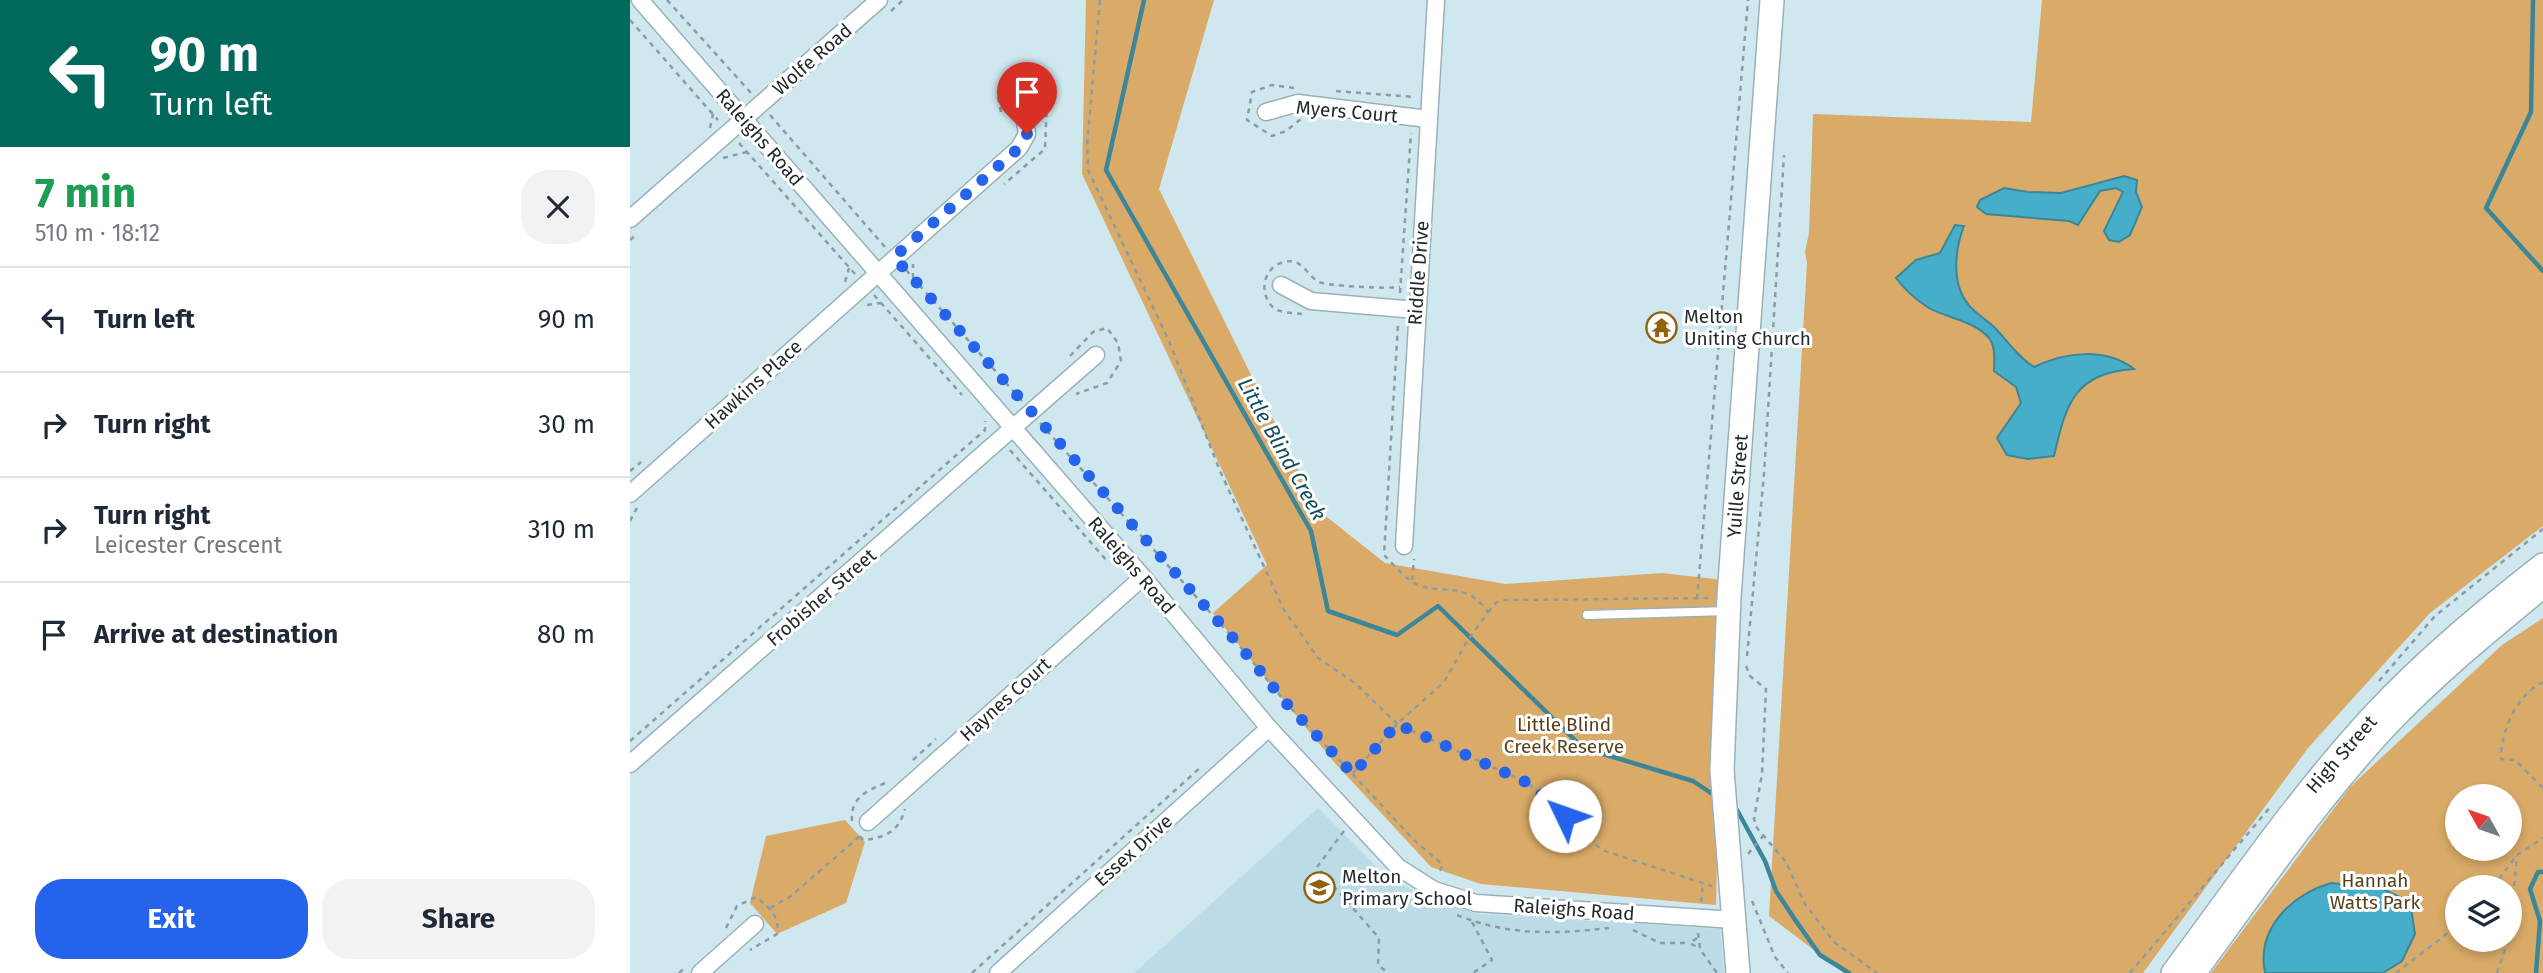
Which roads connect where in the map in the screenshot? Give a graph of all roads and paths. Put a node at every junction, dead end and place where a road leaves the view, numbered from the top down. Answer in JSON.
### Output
{"nodes":[{"id":1,"x":640,"y":0,"type":"edge"},
{"id":2,"x":667,"y":0,"type":"edge"},
{"id":3,"x":879,"y":0,"type":"edge"},
{"id":4,"x":1100,"y":0,"type":"edge"},
{"id":5,"x":1436,"y":0,"type":"edge"},
{"id":6,"x":1748,"y":0,"type":"edge"},
{"id":7,"x":1772,"y":0,"type":"edge"},
{"id":8,"x":630,"y":20,"type":"edge"},
{"id":9,"x":1022,"y":102,"type":"dead end"},
{"id":10,"x":761,"y":104,"type":"junction"},
{"id":11,"x":1266,"y":112,"type":"dead end"},
{"id":12,"x":745,"y":119,"type":"junction"},
{"id":13,"x":1428,"y":119,"type":"junction"},
{"id":14,"x":729,"y":132,"type":"junction"},
{"id":15,"x":1784,"y":155,"type":"dead end"},
{"id":16,"x":630,"y":219,"type":"edge"},
{"id":17,"x":894,"y":257,"type":"junction"},
{"id":18,"x":870,"y":279,"type":"junction"},
{"id":19,"x":1281,"y":285,"type":"dead end"},
{"id":20,"x":1416,"y":310,"type":"junction"},
{"id":21,"x":1096,"y":355,"type":"dead end"},
{"id":22,"x":964,"y":397,"type":"dead end"},
{"id":23,"x":1031,"y":412,"type":"junction"},
{"id":24,"x":1006,"y":434,"type":"junction"},
{"id":25,"x":630,"y":494,"type":"edge"},
{"id":26,"x":1404,"y":546,"type":"dead end"},
{"id":27,"x":1107,"y":561,"type":"dead end"},
{"id":28,"x":2543,"y":565,"type":"edge"},
{"id":29,"x":1143,"y":577,"type":"junction"},
{"id":30,"x":2543,"y":586,"type":"edge"},
{"id":31,"x":1728,"y":611,"type":"junction"},
{"id":32,"x":1488,"y":612,"type":"dead end"},
{"id":33,"x":1587,"y":615,"type":"dead end"},
{"id":34,"x":1486,"y":617,"type":"dead end"},
{"id":35,"x":2543,"y":681,"type":"edge"},
{"id":36,"x":1397,"y":724,"type":"junction"},
{"id":37,"x":1269,"y":728,"type":"junction"},
{"id":38,"x":630,"y":741,"type":"edge"},
{"id":39,"x":630,"y":764,"type":"edge"},
{"id":40,"x":1202,"y":766,"type":"dead end"},
{"id":41,"x":2543,"y":788,"type":"edge"},
{"id":42,"x":864,"y":829,"type":"joint"},
{"id":43,"x":1345,"y":830,"type":"dead end"},
{"id":44,"x":1763,"y":836,"type":"junction"},
{"id":45,"x":2543,"y":838,"type":"edge"},
{"id":46,"x":2522,"y":852,"type":"edge"},
{"id":47,"x":1748,"y":854,"type":"dead end"},
{"id":48,"x":1703,"y":883,"type":"junction"},
{"id":49,"x":1713,"y":886,"type":"dead end"},
{"id":50,"x":770,"y":908,"type":"dead end"},
{"id":51,"x":1745,"y":915,"type":"junction"},
{"id":52,"x":1700,"y":917,"type":"junction"},
{"id":53,"x":1471,"y":920,"type":"dead end"},
{"id":54,"x":755,"y":925,"type":"dead end"},
{"id":55,"x":2445,"y":935,"type":"edge"},
{"id":56,"x":1698,"y":938,"type":"junction"},
{"id":57,"x":1700,"y":949,"type":"junction"},
{"id":58,"x":2504,"y":952,"type":"edge"},
{"id":59,"x":1738,"y":963,"type":"edge"},
{"id":60,"x":700,"y":973,"type":"edge"},
{"id":61,"x":972,"y":973,"type":"edge"},
{"id":62,"x":998,"y":973,"type":"edge"},
{"id":63,"x":1388,"y":973,"type":"edge"},
{"id":64,"x":1473,"y":973,"type":"edge"},
{"id":65,"x":1717,"y":973,"type":"edge"},
{"id":66,"x":1749,"y":973,"type":"edge"},
{"id":67,"x":1788,"y":973,"type":"edge"},
{"id":68,"x":1877,"y":973,"type":"edge"},
{"id":69,"x":2173,"y":973,"type":"edge"},
{"id":70,"x":2194,"y":973,"type":"edge"},
{"id":71,"x":2396,"y":973,"type":"edge"},
{"id":72,"x":2497,"y":973,"type":"edge"}],
"edges":[{"from":1,"to":12,"type":"street","name":"Raleighs Road"},
{"from":2,"to":10,"type":"path"},
{"from":3,"to":10,"type":"street","name":"Wolfe Road"},
{"from":4,"to":36,"type":"path"},
{"from":5,"to":13,"type":"street","name":"Riddle Drive"},
{"from":6,"to":32,"type":"path"},
{"from":7,"to":31,"type":"main road","name":"Yuille Street"},
{"from":8,"to":14,"type":"path"},
{"from":9,"to":17,"type":"street","name":"Hawkins Place"},
{"from":10,"to":12,"type":"street","name":"Wolfe Road"},
{"from":10,"to":17,"type":"path"},
{"from":11,"to":13,"type":"street","name":"Myers Court"},
{"from":12,"to":14,"type":"street","name":"Wolfe Road"},
{"from":12,"to":18,"type":"street","name":"Raleighs Road"},
{"from":13,"to":20,"type":"street","name":"Riddle Drive"},
{"from":14,"to":16,"type":"street","name":"Wolfe Road"},
{"from":14,"to":18,"type":"path"},
{"from":15,"to":44,"type":"path"},
{"from":17,"to":18,"type":"street","name":"Hawkins Place"},
{"from":17,"to":23,"type":"path"},
{"from":18,"to":22,"type":"path"},
{"from":18,"to":24,"type":"street","name":"Raleighs Road"},
{"from":18,"to":25,"type":"street","name":"Hawkins Place"},
{"from":19,"to":20,"type":"street"},
{"from":20,"to":26,"type":"street","name":"Riddle Drive"},
{"from":21,"to":23,"type":"street","name":"Frobisher Street"},
{"from":23,"to":24,"type":"street","name":"Frobisher Street"},
{"from":23,"to":36,"type":"path"},
{"from":24,"to":27,"type":"path"},
{"from":24,"to":29,"type":"street","name":"Raleighs Road"},
{"from":24,"to":38,"type":"path"},
{"from":24,"to":39,"type":"street","name":"Frobisher Street"},
{"from":28,"to":69,"type":"main road","name":"High Street"},
{"from":29,"to":37,"type":"street","name":"Raleighs Road"},
{"from":29,"to":42,"type":"street","name":"Haynes Court"},
{"from":30,"to":70,"type":"main road","name":"High Street"},
{"from":31,"to":33,"type":"lane"},
{"from":31,"to":51,"type":"main road","name":"Yuille Street"},
{"from":34,"to":36,"type":"path"},
{"from":35,"to":41,"type":"path"},
{"from":36,"to":48,"type":"path"},
{"from":37,"to":52,"type":"street","name":"Raleighs Road"},
{"from":37,"to":62,"type":"street","name":"Essex Drive"},
{"from":40,"to":61,"type":"path"},
{"from":42,"to":50,"type":"path"},
{"from":43,"to":63,"type":"path"},
{"from":44,"to":47,"type":"path"},
{"from":44,"to":68,"type":"path"},
{"from":45,"to":46,"type":"path"},
{"from":48,"to":49,"type":"path"},
{"from":48,"to":52,"type":"path"},
{"from":51,"to":52,"type":"street","name":"Raleighs Road"},
{"from":51,"to":59,"type":"main road","name":"Yuille Street"},
{"from":51,"to":67,"type":"path"},
{"from":52,"to":56,"type":"path"},
{"from":53,"to":64,"type":"path"},
{"from":54,"to":60,"type":"street"},
{"from":55,"to":71,"type":"path"},
{"from":56,"to":57,"type":"path"},
{"from":56,"to":57,"type":"path"},
{"from":57,"to":65,"type":"path"},
{"from":58,"to":72,"type":"path"},
{"from":59,"to":66,"type":"lane"}]}
